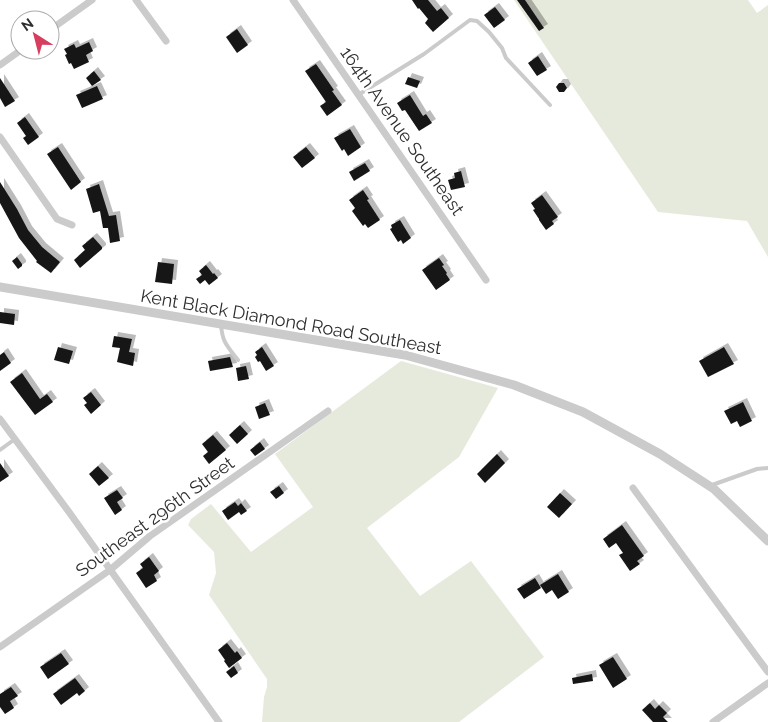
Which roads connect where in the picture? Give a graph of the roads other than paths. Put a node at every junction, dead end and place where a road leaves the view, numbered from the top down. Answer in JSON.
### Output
{"nodes":[{"id":1,"x":92,"y":0,"type":"edge"},
{"id":2,"x":136,"y":0,"type":"edge"},
{"id":3,"x":293,"y":0,"type":"edge"},
{"id":4,"x":60,"y":23,"type":"edge"},
{"id":5,"x":166,"y":41,"type":"dead end"},
{"id":6,"x":358,"y":94,"type":"junction"},
{"id":7,"x":550,"y":105,"type":"dead end"},
{"id":8,"x":0,"y":138,"type":"edge"},
{"id":9,"x":72,"y":225,"type":"dead end"},
{"id":10,"x":486,"y":280,"type":"dead end"},
{"id":11,"x":0,"y":287,"type":"edge"},
{"id":12,"x":221,"y":324,"type":"junction"},
{"id":13,"x":238,"y":360,"type":"dead end"},
{"id":14,"x":328,"y":411,"type":"dead end"},
{"id":15,"x":0,"y":420,"type":"edge"},
{"id":16,"x":15,"y":439,"type":"junction"},
{"id":17,"x":0,"y":450,"type":"edge"},
{"id":18,"x":768,"y":468,"type":"edge"},
{"id":19,"x":710,"y":486,"type":"junction"},
{"id":20,"x":633,"y":488,"type":"dead end"},
{"id":21,"x":768,"y":541,"type":"edge"},
{"id":22,"x":110,"y":570,"type":"junction"},
{"id":23,"x":0,"y":647,"type":"edge"},
{"id":24,"x":768,"y":672,"type":"edge"},
{"id":25,"x":768,"y":683,"type":"edge"},
{"id":26,"x":219,"y":722,"type":"edge"},
{"id":27,"x":713,"y":722,"type":"edge"}],
"edges":[{"from":1,"to":4,"type":"street"},
{"from":2,"to":5,"type":"street"},
{"from":3,"to":6,"type":"street","name":"164th Avenue Southeast"},
{"from":6,"to":7,"type":"lane"},
{"from":6,"to":10,"type":"street","name":"164th Avenue Southeast"},
{"from":8,"to":9,"type":"street"},
{"from":11,"to":12,"type":"street","name":"Kent Black Diamond Road Southeast"},
{"from":12,"to":13,"type":"lane"},
{"from":12,"to":19,"type":"street","name":"Kent Black Diamond Road Southeast"},
{"from":14,"to":22,"type":"street","name":"Southeast 296th Street"},
{"from":15,"to":16,"type":"street"},
{"from":16,"to":17,"type":"lane"},
{"from":16,"to":22,"type":"street"},
{"from":18,"to":19,"type":"lane"},
{"from":19,"to":21,"type":"street","name":"Kent Black Diamond Road Southeast"},
{"from":20,"to":24,"type":"street"},
{"from":22,"to":23,"type":"street","name":"Southeast 296th Street"},
{"from":22,"to":26,"type":"street"},
{"from":25,"to":27,"type":"street"}]}
